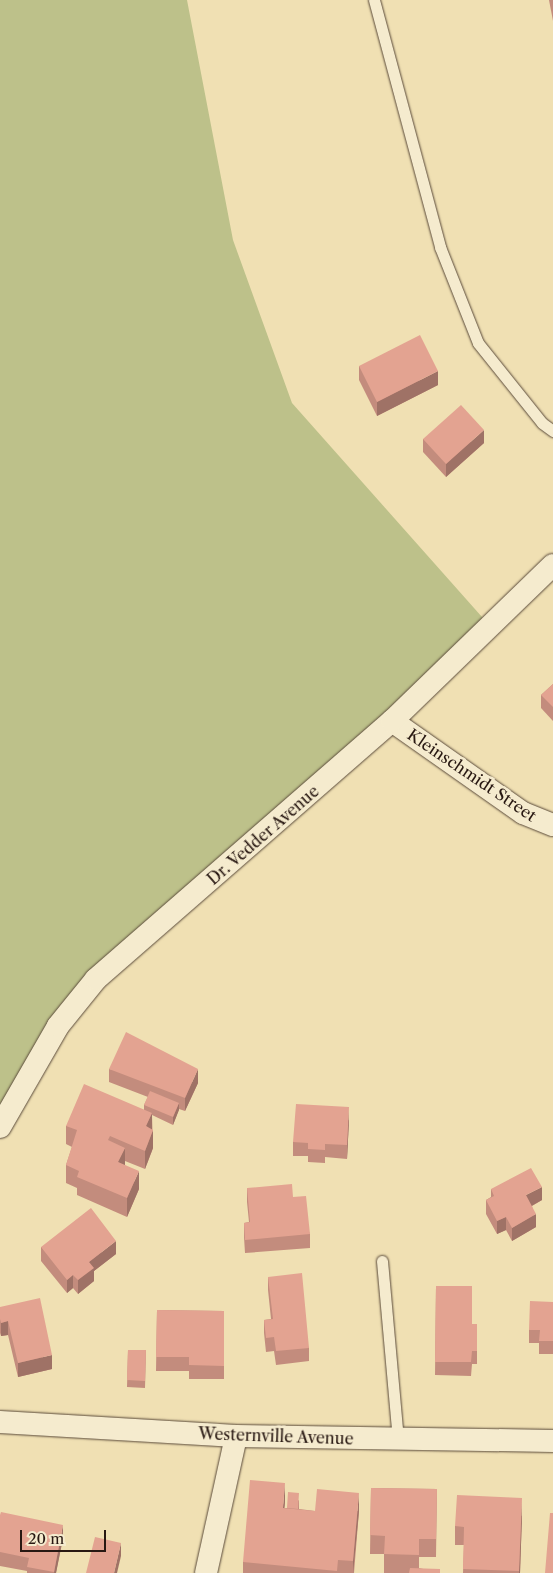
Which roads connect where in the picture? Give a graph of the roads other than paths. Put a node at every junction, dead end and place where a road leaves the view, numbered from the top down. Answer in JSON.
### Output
{"nodes":[{"id":1,"x":374,"y":0,"type":"edge"},
{"id":2,"x":553,"y":431,"type":"edge"},
{"id":3,"x":553,"y":565,"type":"edge"},
{"id":4,"x":392,"y":721,"type":"junction"},
{"id":5,"x":553,"y":825,"type":"edge"},
{"id":6,"x":0,"y":1127,"type":"edge"},
{"id":7,"x":382,"y":1261,"type":"dead end"},
{"id":8,"x":0,"y":1422,"type":"edge"},
{"id":9,"x":236,"y":1436,"type":"junction"},
{"id":10,"x":398,"y":1439,"type":"junction"},
{"id":11,"x":553,"y":1441,"type":"edge"},
{"id":12,"x":206,"y":1573,"type":"edge"}],
"edges":[{"from":1,"to":2,"type":"lane"},
{"from":3,"to":4,"type":"street","name":"Dr. Vedder Avenue"},
{"from":4,"to":5,"type":"street","name":"Kleinschmidt Street"},
{"from":4,"to":6,"type":"street","name":"Dr. Vedder Avenue"},
{"from":7,"to":10,"type":"lane"},
{"from":8,"to":9,"type":"street","name":"Westernville Avenue"},
{"from":9,"to":10,"type":"street","name":"Westernville Avenue"},
{"from":9,"to":12,"type":"street"},
{"from":10,"to":11,"type":"street","name":"Westernville Avenue"}]}
